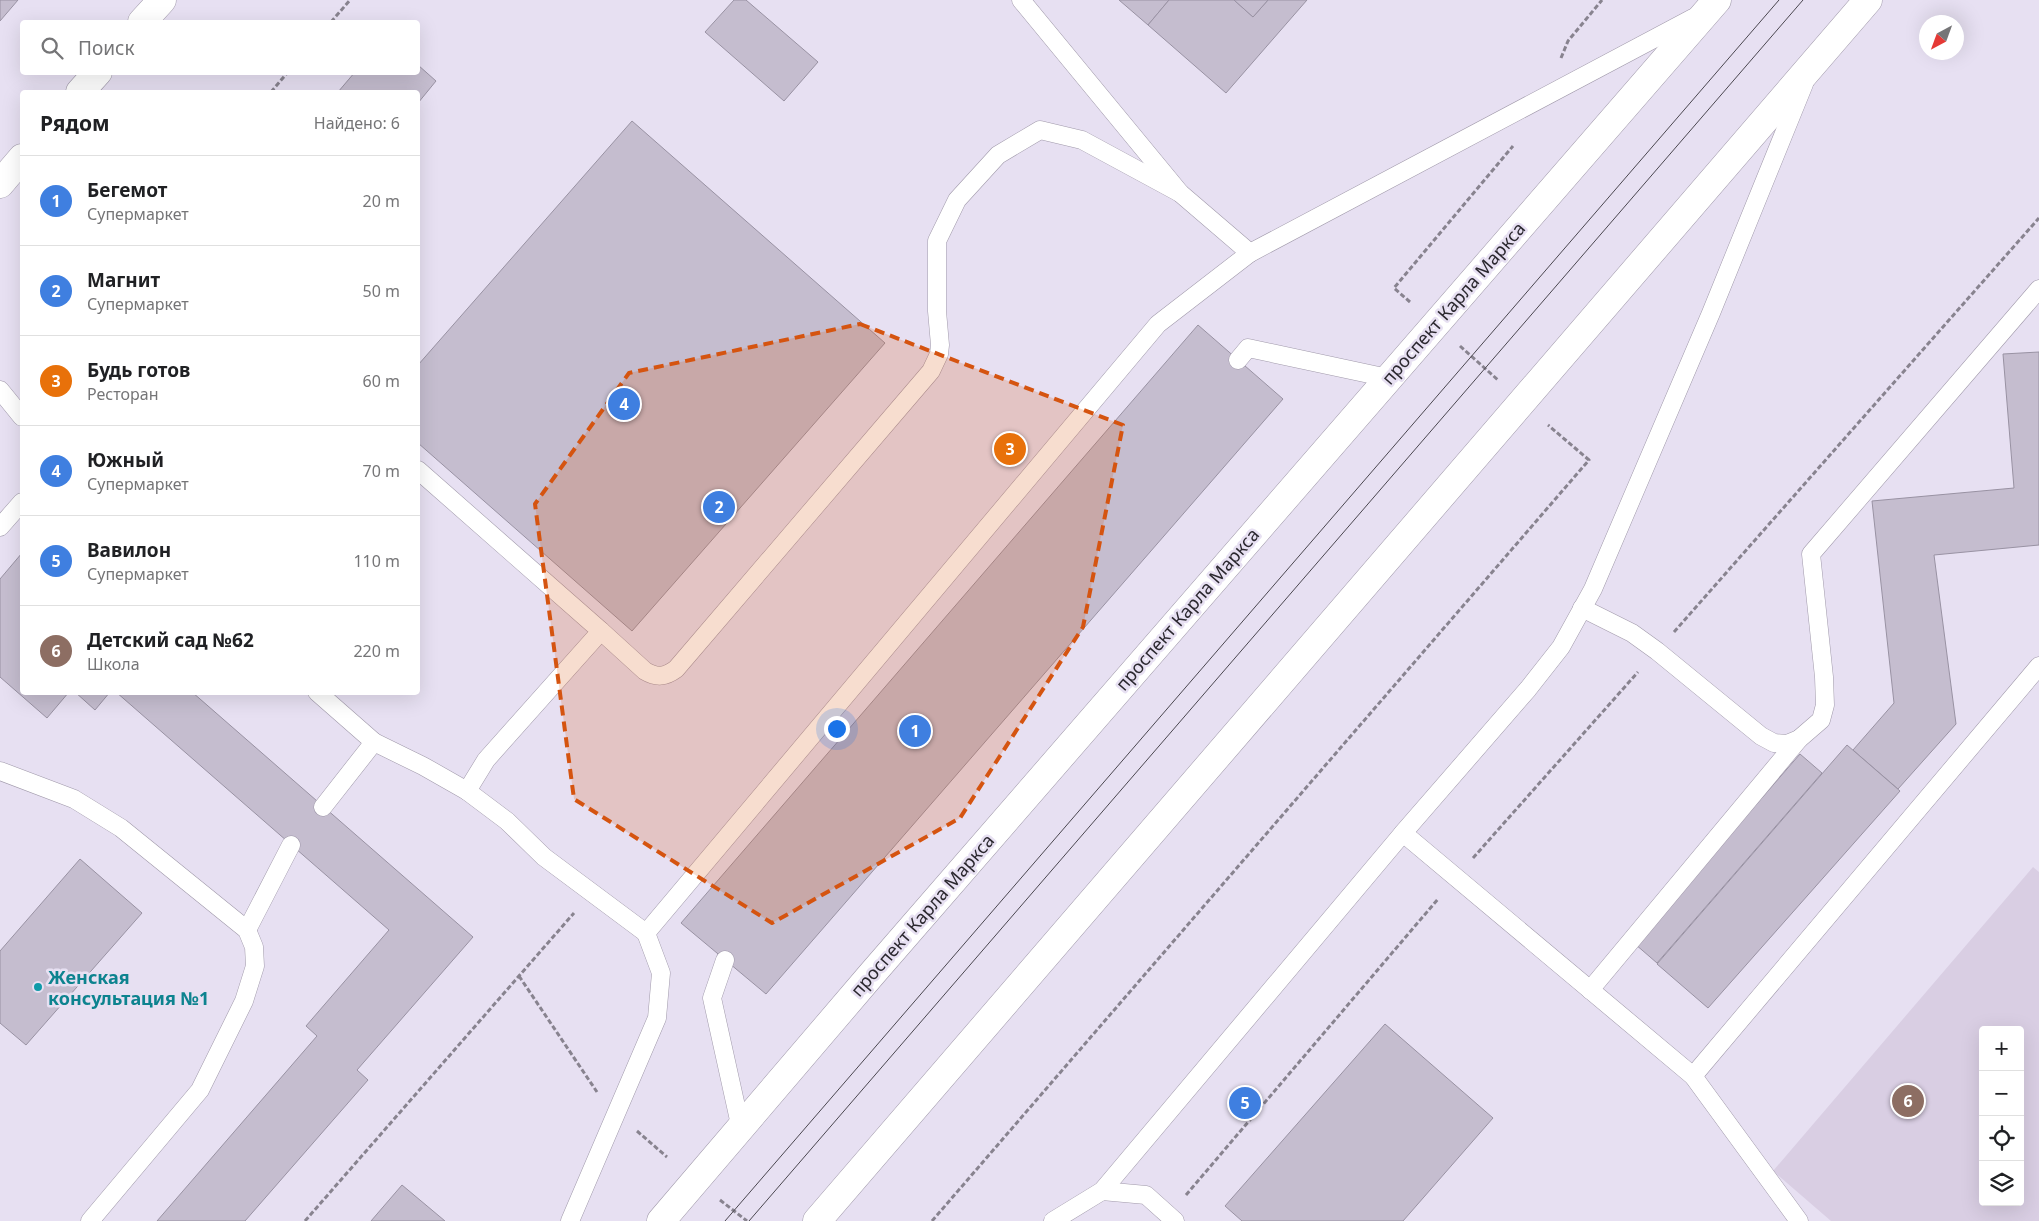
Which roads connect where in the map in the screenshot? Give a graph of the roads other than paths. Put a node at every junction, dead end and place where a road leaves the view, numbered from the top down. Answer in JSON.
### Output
{"nodes":[{"id":1,"x":162,"y":0,"type":"edge"},
{"id":2,"x":1021,"y":0,"type":"edge"},
{"id":3,"x":1868,"y":0,"type":"edge"},
{"id":4,"x":1712,"y":6,"type":"edge"},
{"id":5,"x":144,"y":20,"type":"edge"},
{"id":6,"x":1811,"y":66,"type":"junction"},
{"id":7,"x":95,"y":75,"type":"edge"},
{"id":8,"x":82,"y":90,"type":"edge"},
{"id":9,"x":20,"y":160,"type":"edge"},
{"id":10,"x":0,"y":184,"type":"edge"},
{"id":11,"x":1180,"y":193,"type":"junction"},
{"id":12,"x":1250,"y":253,"type":"junction"},
{"id":13,"x":2039,"y":289,"type":"edge"},
{"id":14,"x":1238,"y":360,"type":"dead end"},
{"id":15,"x":1388,"y":378,"type":"junction"},
{"id":16,"x":0,"y":390,"type":"edge"},
{"id":17,"x":20,"y":415,"type":"edge"},
{"id":18,"x":420,"y":472,"type":"edge"},
{"id":19,"x":20,"y":504,"type":"edge"},
{"id":20,"x":0,"y":527,"type":"edge"},
{"id":21,"x":1582,"y":608,"type":"junction"},
{"id":22,"x":601,"y":631,"type":"junction"},
{"id":23,"x":2039,"y":666,"type":"edge"},
{"id":24,"x":320,"y":695,"type":"edge"},
{"id":25,"x":1799,"y":739,"type":"junction"},
{"id":26,"x":374,"y":742,"type":"junction"},
{"id":27,"x":0,"y":771,"type":"edge"},
{"id":28,"x":467,"y":791,"type":"junction"},
{"id":29,"x":323,"y":807,"type":"dead end"},
{"id":30,"x":1404,"y":833,"type":"junction"},
{"id":31,"x":291,"y":845,"type":"dead end"},
{"id":32,"x":247,"y":930,"type":"junction"},
{"id":33,"x":646,"y":933,"type":"junction"},
{"id":34,"x":725,"y":960,"type":"dead end"},
{"id":35,"x":1590,"y":990,"type":"junction"},
{"id":36,"x":1693,"y":1076,"type":"junction"},
{"id":37,"x":741,"y":1129,"type":"junction"},
{"id":38,"x":1102,"y":1190,"type":"junction"},
{"id":39,"x":1172,"y":1218,"type":"edge"},
{"id":40,"x":90,"y":1221,"type":"edge"},
{"id":41,"x":570,"y":1221,"type":"edge"},
{"id":42,"x":661,"y":1221,"type":"edge"},
{"id":43,"x":816,"y":1221,"type":"edge"},
{"id":44,"x":1053,"y":1221,"type":"edge"},
{"id":45,"x":1799,"y":1221,"type":"edge"}],
"edges":[{"from":1,"to":5,"type":"main road"},
{"from":2,"to":11,"type":"lane"},
{"from":3,"to":6,"type":"main road"},
{"from":4,"to":12,"type":"lane"},
{"from":4,"to":15,"type":"main road","name":"проспект Карла Маркса"},
{"from":6,"to":21,"type":"lane"},
{"from":6,"to":43,"type":"main road"},
{"from":7,"to":8,"type":"main road"},
{"from":9,"to":10,"type":"main road"},
{"from":11,"to":12,"type":"lane"},
{"from":11,"to":22,"type":"lane"},
{"from":12,"to":33,"type":"lane"},
{"from":13,"to":25,"type":"lane"},
{"from":14,"to":15,"type":"lane"},
{"from":15,"to":37,"type":"main road","name":"проспект Карла Маркса"},
{"from":16,"to":17,"type":"lane"},
{"from":18,"to":22,"type":"lane"},
{"from":19,"to":20,"type":"lane"},
{"from":21,"to":25,"type":"lane"},
{"from":21,"to":30,"type":"lane"},
{"from":22,"to":28,"type":"lane"},
{"from":23,"to":36,"type":"lane"},
{"from":24,"to":26,"type":"lane"},
{"from":25,"to":35,"type":"lane"},
{"from":26,"to":28,"type":"lane"},
{"from":26,"to":29,"type":"lane"},
{"from":27,"to":32,"type":"lane"},
{"from":28,"to":33,"type":"lane"},
{"from":30,"to":35,"type":"lane"},
{"from":30,"to":38,"type":"lane"},
{"from":31,"to":32,"type":"lane"},
{"from":32,"to":40,"type":"lane"},
{"from":33,"to":41,"type":"lane"},
{"from":34,"to":37,"type":"lane"},
{"from":35,"to":36,"type":"lane"},
{"from":36,"to":45,"type":"lane"},
{"from":37,"to":42,"type":"main road","name":"проспект Карла Маркса"},
{"from":38,"to":39,"type":"lane"},
{"from":38,"to":44,"type":"lane"}]}
